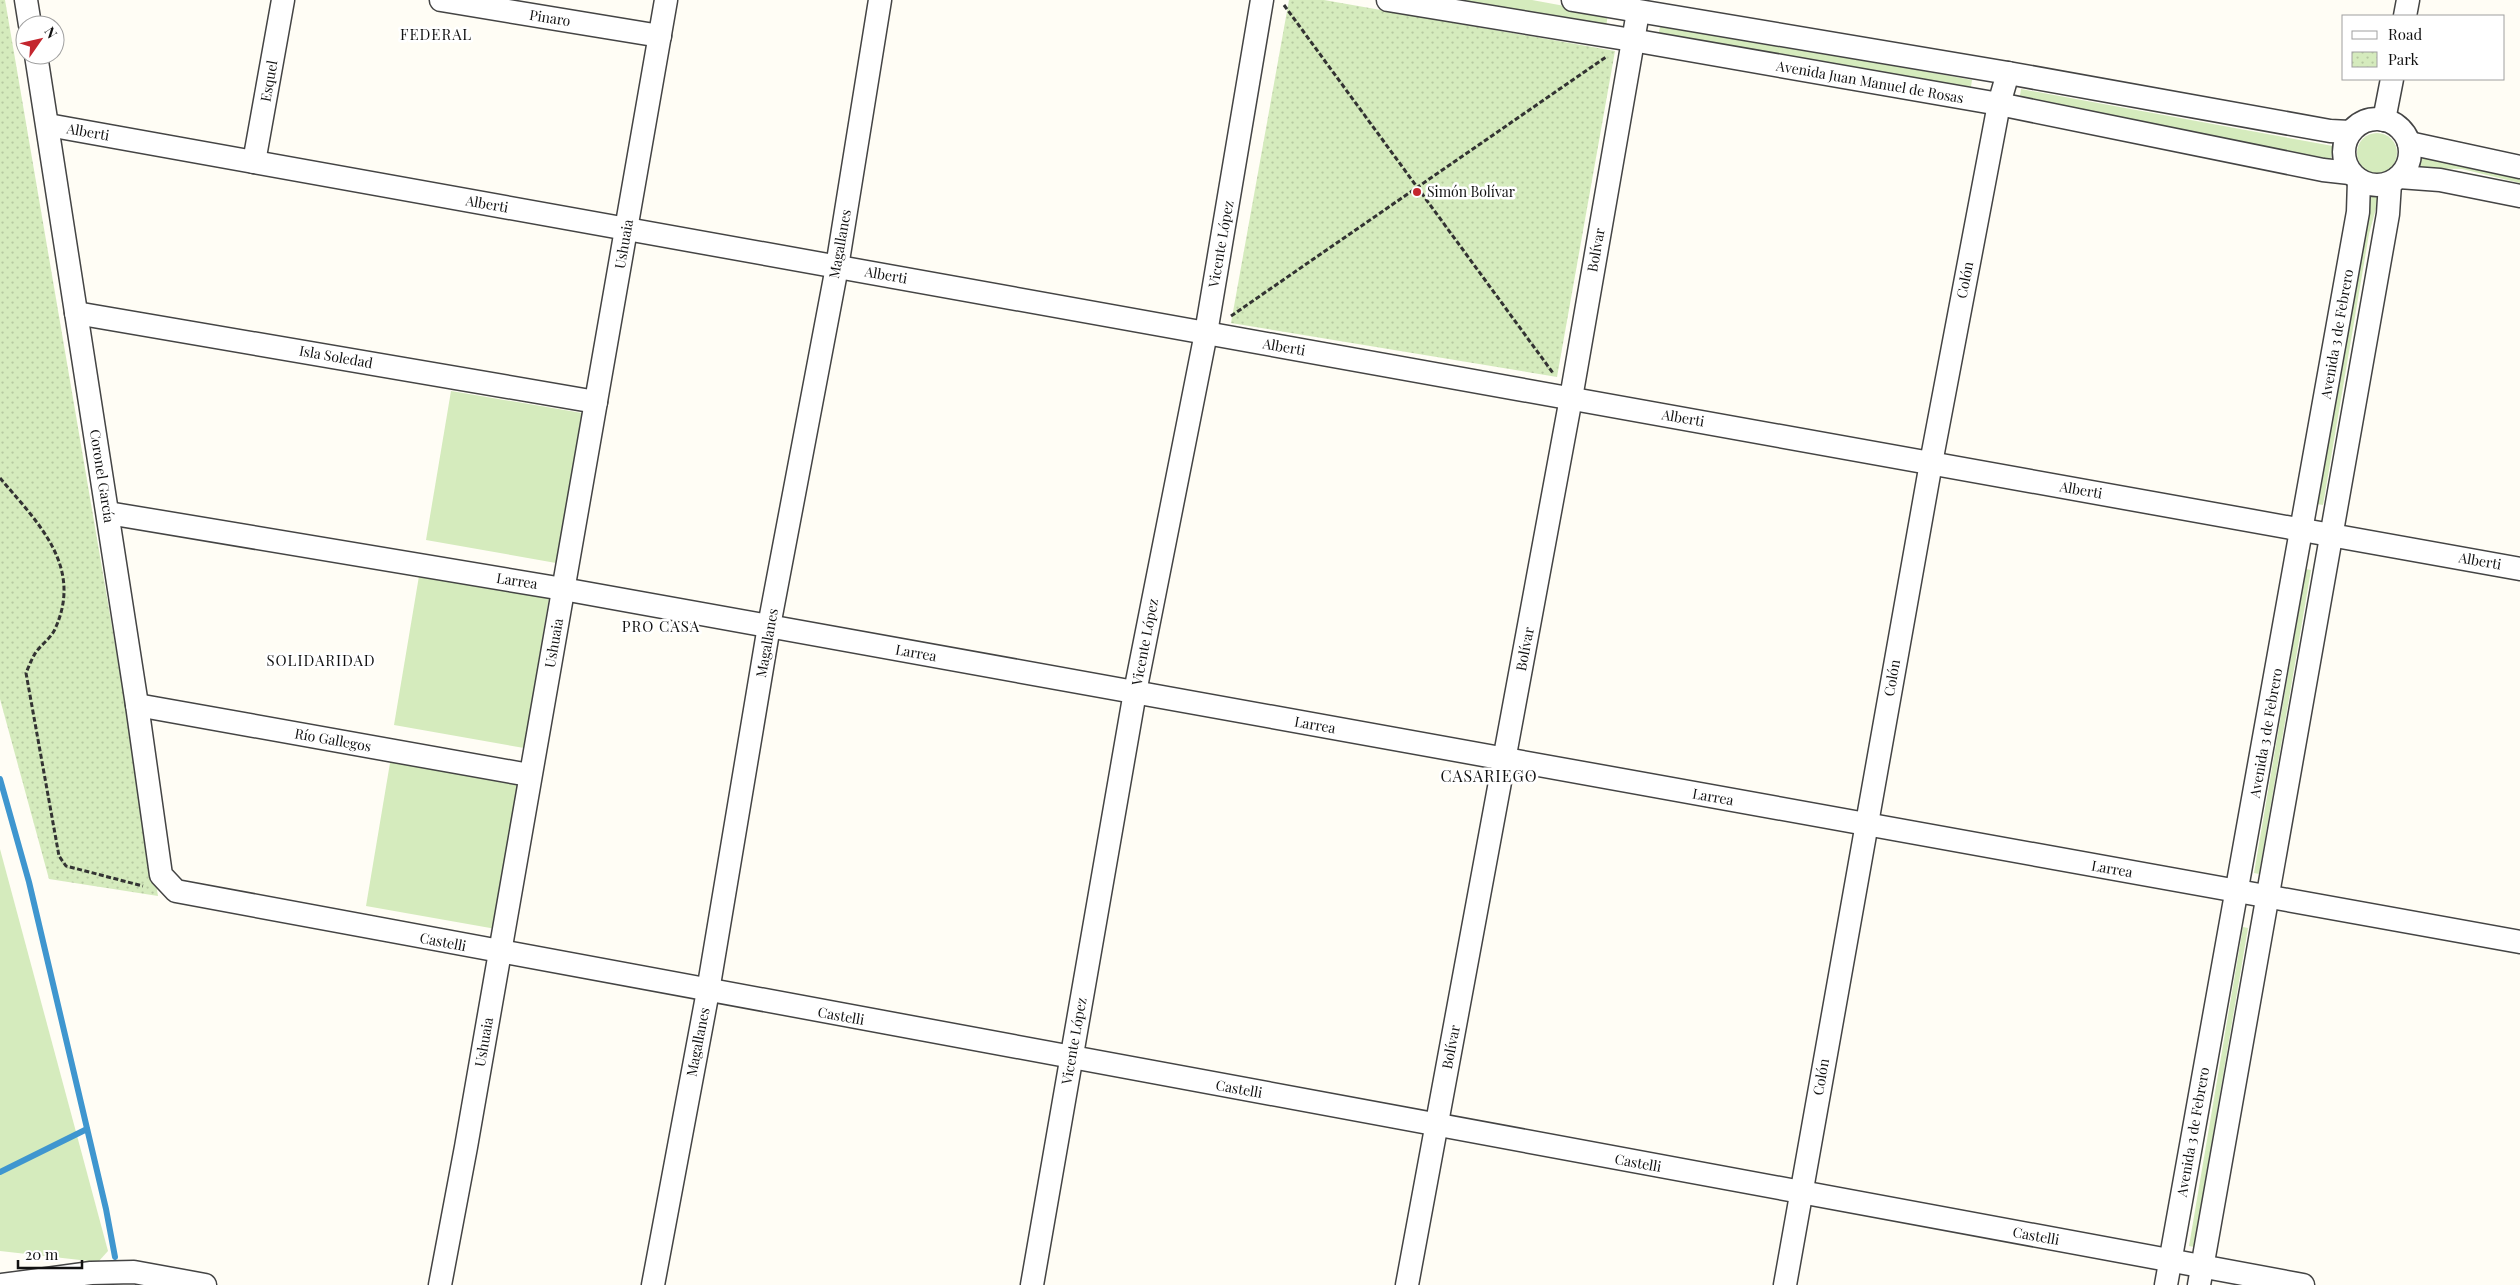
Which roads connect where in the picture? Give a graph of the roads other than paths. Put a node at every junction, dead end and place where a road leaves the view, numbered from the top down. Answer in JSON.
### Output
{"nodes":[{"id":1,"x":26,"y":0,"type":"edge"},
{"id":2,"x":283,"y":0,"type":"edge"},
{"id":3,"x":441,"y":0,"type":"edge"},
{"id":4,"x":666,"y":0,"type":"edge"},
{"id":5,"x":880,"y":0,"type":"edge"},
{"id":6,"x":1262,"y":0,"type":"edge"},
{"id":7,"x":1388,"y":0,"type":"edge"},
{"id":8,"x":1573,"y":0,"type":"edge"},
{"id":9,"x":2408,"y":0,"type":"edge"},
{"id":10,"x":1638,"y":12,"type":"junction"},
{"id":11,"x":28,"y":15,"type":"edge"},
{"id":12,"x":2404,"y":15,"type":"edge"},
{"id":13,"x":660,"y":36,"type":"junction"},
{"id":14,"x":1632,"y":40,"type":"junction"},
{"id":15,"x":38,"y":65,"type":"edge"},
{"id":16,"x":2008,"y":73,"type":"junction"},
{"id":17,"x":2392,"y":80,"type":"edge"},
{"id":18,"x":1999,"y":104,"type":"junction"},
{"id":19,"x":2384,"y":120,"type":"junction"},
{"id":20,"x":48,"y":125,"type":"junction"},
{"id":21,"x":2350,"y":132,"type":"junction"},
{"id":22,"x":2409,"y":143,"type":"junction"},
{"id":23,"x":254,"y":162,"type":"junction"},
{"id":24,"x":2520,"y":167,"type":"edge"},
{"id":25,"x":2354,"y":177,"type":"junction"},
{"id":26,"x":2395,"y":180,"type":"junction"},
{"id":27,"x":2520,"y":196,"type":"edge"},
{"id":28,"x":626,"y":229,"type":"junction"},
{"id":29,"x":837,"y":266,"type":"junction"},
{"id":30,"x":76,"y":313,"type":"junction"},
{"id":31,"x":1206,"y":333,"type":"junction"},
{"id":32,"x":1571,"y":398,"type":"junction"},
{"id":33,"x":596,"y":402,"type":"junction"},
{"id":34,"x":1930,"y":463,"type":"junction"},
{"id":35,"x":108,"y":513,"type":"junction"},
{"id":36,"x":2302,"y":530,"type":"junction"},
{"id":37,"x":2332,"y":535,"type":"junction"},
{"id":38,"x":2520,"y":569,"type":"edge"},
{"id":39,"x":563,"y":589,"type":"junction"},
{"id":40,"x":769,"y":626,"type":"junction"},
{"id":41,"x":1135,"y":692,"type":"junction"},
{"id":42,"x":138,"y":705,"type":"junction"},
{"id":43,"x":1504,"y":759,"type":"junction"},
{"id":44,"x":529,"y":775,"type":"junction"},
{"id":45,"x":1865,"y":824,"type":"junction"},
{"id":46,"x":176,"y":891,"type":"joint"},
{"id":47,"x":2237,"y":891,"type":"junction"},
{"id":48,"x":2268,"y":897,"type":"junction"},
{"id":49,"x":2520,"y":942,"type":"edge"},
{"id":50,"x":500,"y":953,"type":"junction"},
{"id":51,"x":708,"y":991,"type":"junction"},
{"id":52,"x":1071,"y":1058,"type":"junction"},
{"id":53,"x":1436,"y":1126,"type":"junction"},
{"id":54,"x":1801,"y":1193,"type":"junction"},
{"id":55,"x":2170,"y":1261,"type":"junction"},
{"id":56,"x":2200,"y":1276,"type":"edge"},
{"id":57,"x":2,"y":1285,"type":"edge"},
{"id":58,"x":205,"y":1285,"type":"edge"},
{"id":59,"x":440,"y":1285,"type":"edge"},
{"id":60,"x":653,"y":1285,"type":"edge"},
{"id":61,"x":1032,"y":1285,"type":"edge"},
{"id":62,"x":1407,"y":1285,"type":"edge"},
{"id":63,"x":1785,"y":1285,"type":"edge"},
{"id":64,"x":2166,"y":1285,"type":"edge"},
{"id":65,"x":2303,"y":1285,"type":"edge"}],
"edges":[{"from":1,"to":11,"type":"street"},
{"from":2,"to":23,"type":"street","name":"Esquel"},
{"from":3,"to":13,"type":"street","name":"Pinaro"},
{"from":4,"to":13,"type":"street","name":"Ushuaia"},
{"from":5,"to":29,"type":"street","name":"Magallanes"},
{"from":6,"to":31,"type":"street","name":"Vicente López"},
{"from":7,"to":14,"type":"street","name":"Avenida Juan Manuel de Rosas"},
{"from":8,"to":10,"type":"street"},
{"from":9,"to":12,"type":"street"},
{"from":10,"to":14,"type":"street","name":"Bolívar"},
{"from":10,"to":16,"type":"street"},
{"from":13,"to":28,"type":"street","name":"Ushuaia"},
{"from":14,"to":18,"type":"street","name":"Avenida Juan Manuel de Rosas"},
{"from":14,"to":32,"type":"street","name":"Bolívar"},
{"from":15,"to":20,"type":"street","name":"Coronel García"},
{"from":16,"to":18,"type":"street","name":"Colón"},
{"from":16,"to":21,"type":"street"},
{"from":17,"to":19,"type":"street"},
{"from":18,"to":25,"type":"street","name":"Avenida Juan Manuel de Rosas"},
{"from":18,"to":34,"type":"street","name":"Colón"},
{"from":19,"to":21,"type":"street"},
{"from":19,"to":22,"type":"street"},
{"from":20,"to":23,"type":"street","name":"Alberti"},
{"from":20,"to":30,"type":"street","name":"Coronel García"},
{"from":21,"to":25,"type":"street"},
{"from":22,"to":24,"type":"street"},
{"from":22,"to":26,"type":"street"},
{"from":23,"to":28,"type":"street","name":"Alberti"},
{"from":25,"to":26,"type":"street"},
{"from":25,"to":36,"type":"street","name":"Avenida 3 de Febrero"},
{"from":26,"to":27,"type":"street"},
{"from":26,"to":37,"type":"street"},
{"from":28,"to":29,"type":"street","name":"Alberti"},
{"from":28,"to":33,"type":"street","name":"Ushuaia"},
{"from":29,"to":31,"type":"street","name":"Alberti"},
{"from":29,"to":40,"type":"street","name":"Magallanes"},
{"from":30,"to":33,"type":"street","name":"Isla Soledad"},
{"from":30,"to":35,"type":"street","name":"Coronel García"},
{"from":31,"to":32,"type":"street","name":"Alberti"},
{"from":31,"to":41,"type":"street","name":"Vicente López"},
{"from":32,"to":34,"type":"street","name":"Alberti"},
{"from":32,"to":43,"type":"street","name":"Bolívar"},
{"from":33,"to":39,"type":"street","name":"Ushuaia"},
{"from":34,"to":36,"type":"street","name":"Alberti"},
{"from":34,"to":45,"type":"street","name":"Colón"},
{"from":35,"to":39,"type":"street","name":"Larrea"},
{"from":35,"to":42,"type":"street","name":"Coronel García"},
{"from":36,"to":37,"type":"street","name":"Alberti"},
{"from":36,"to":47,"type":"street","name":"Avenida 3 de Febrero"},
{"from":37,"to":38,"type":"street","name":"Alberti"},
{"from":37,"to":48,"type":"street"},
{"from":39,"to":40,"type":"street","name":"Larrea"},
{"from":39,"to":44,"type":"street","name":"Ushuaia"},
{"from":40,"to":41,"type":"street","name":"Larrea"},
{"from":40,"to":51,"type":"street","name":"Magallanes"},
{"from":41,"to":43,"type":"street","name":"Larrea"},
{"from":41,"to":52,"type":"street","name":"Vicente López"},
{"from":42,"to":44,"type":"street","name":"Río Gallegos"},
{"from":42,"to":46,"type":"street","name":"Coronel García"},
{"from":43,"to":45,"type":"street","name":"Larrea"},
{"from":43,"to":53,"type":"street","name":"Bolívar"},
{"from":44,"to":50,"type":"street","name":"Ushuaia"},
{"from":45,"to":47,"type":"street","name":"Larrea"},
{"from":45,"to":54,"type":"street","name":"Colón"},
{"from":46,"to":50,"type":"street","name":"Castelli"},
{"from":47,"to":48,"type":"street","name":"Larrea"},
{"from":47,"to":55,"type":"street","name":"Avenida 3 de Febrero"},
{"from":48,"to":49,"type":"street","name":"Larrea"},
{"from":48,"to":56,"type":"street"},
{"from":50,"to":51,"type":"street","name":"Castelli"},
{"from":50,"to":59,"type":"street","name":"Ushuaia"},
{"from":51,"to":52,"type":"street","name":"Castelli"},
{"from":51,"to":60,"type":"street","name":"Magallanes"},
{"from":52,"to":53,"type":"street","name":"Castelli"},
{"from":52,"to":61,"type":"street","name":"Vicente López"},
{"from":53,"to":54,"type":"street","name":"Castelli"},
{"from":53,"to":62,"type":"street","name":"Bolívar"},
{"from":54,"to":55,"type":"street","name":"Castelli"},
{"from":54,"to":63,"type":"street","name":"Colón"},
{"from":55,"to":56,"type":"street","name":"Castelli"},
{"from":55,"to":64,"type":"street","name":"Avenida 3 de Febrero"},
{"from":56,"to":65,"type":"street","name":"Castelli"},
{"from":57,"to":58,"type":"street"}]}
